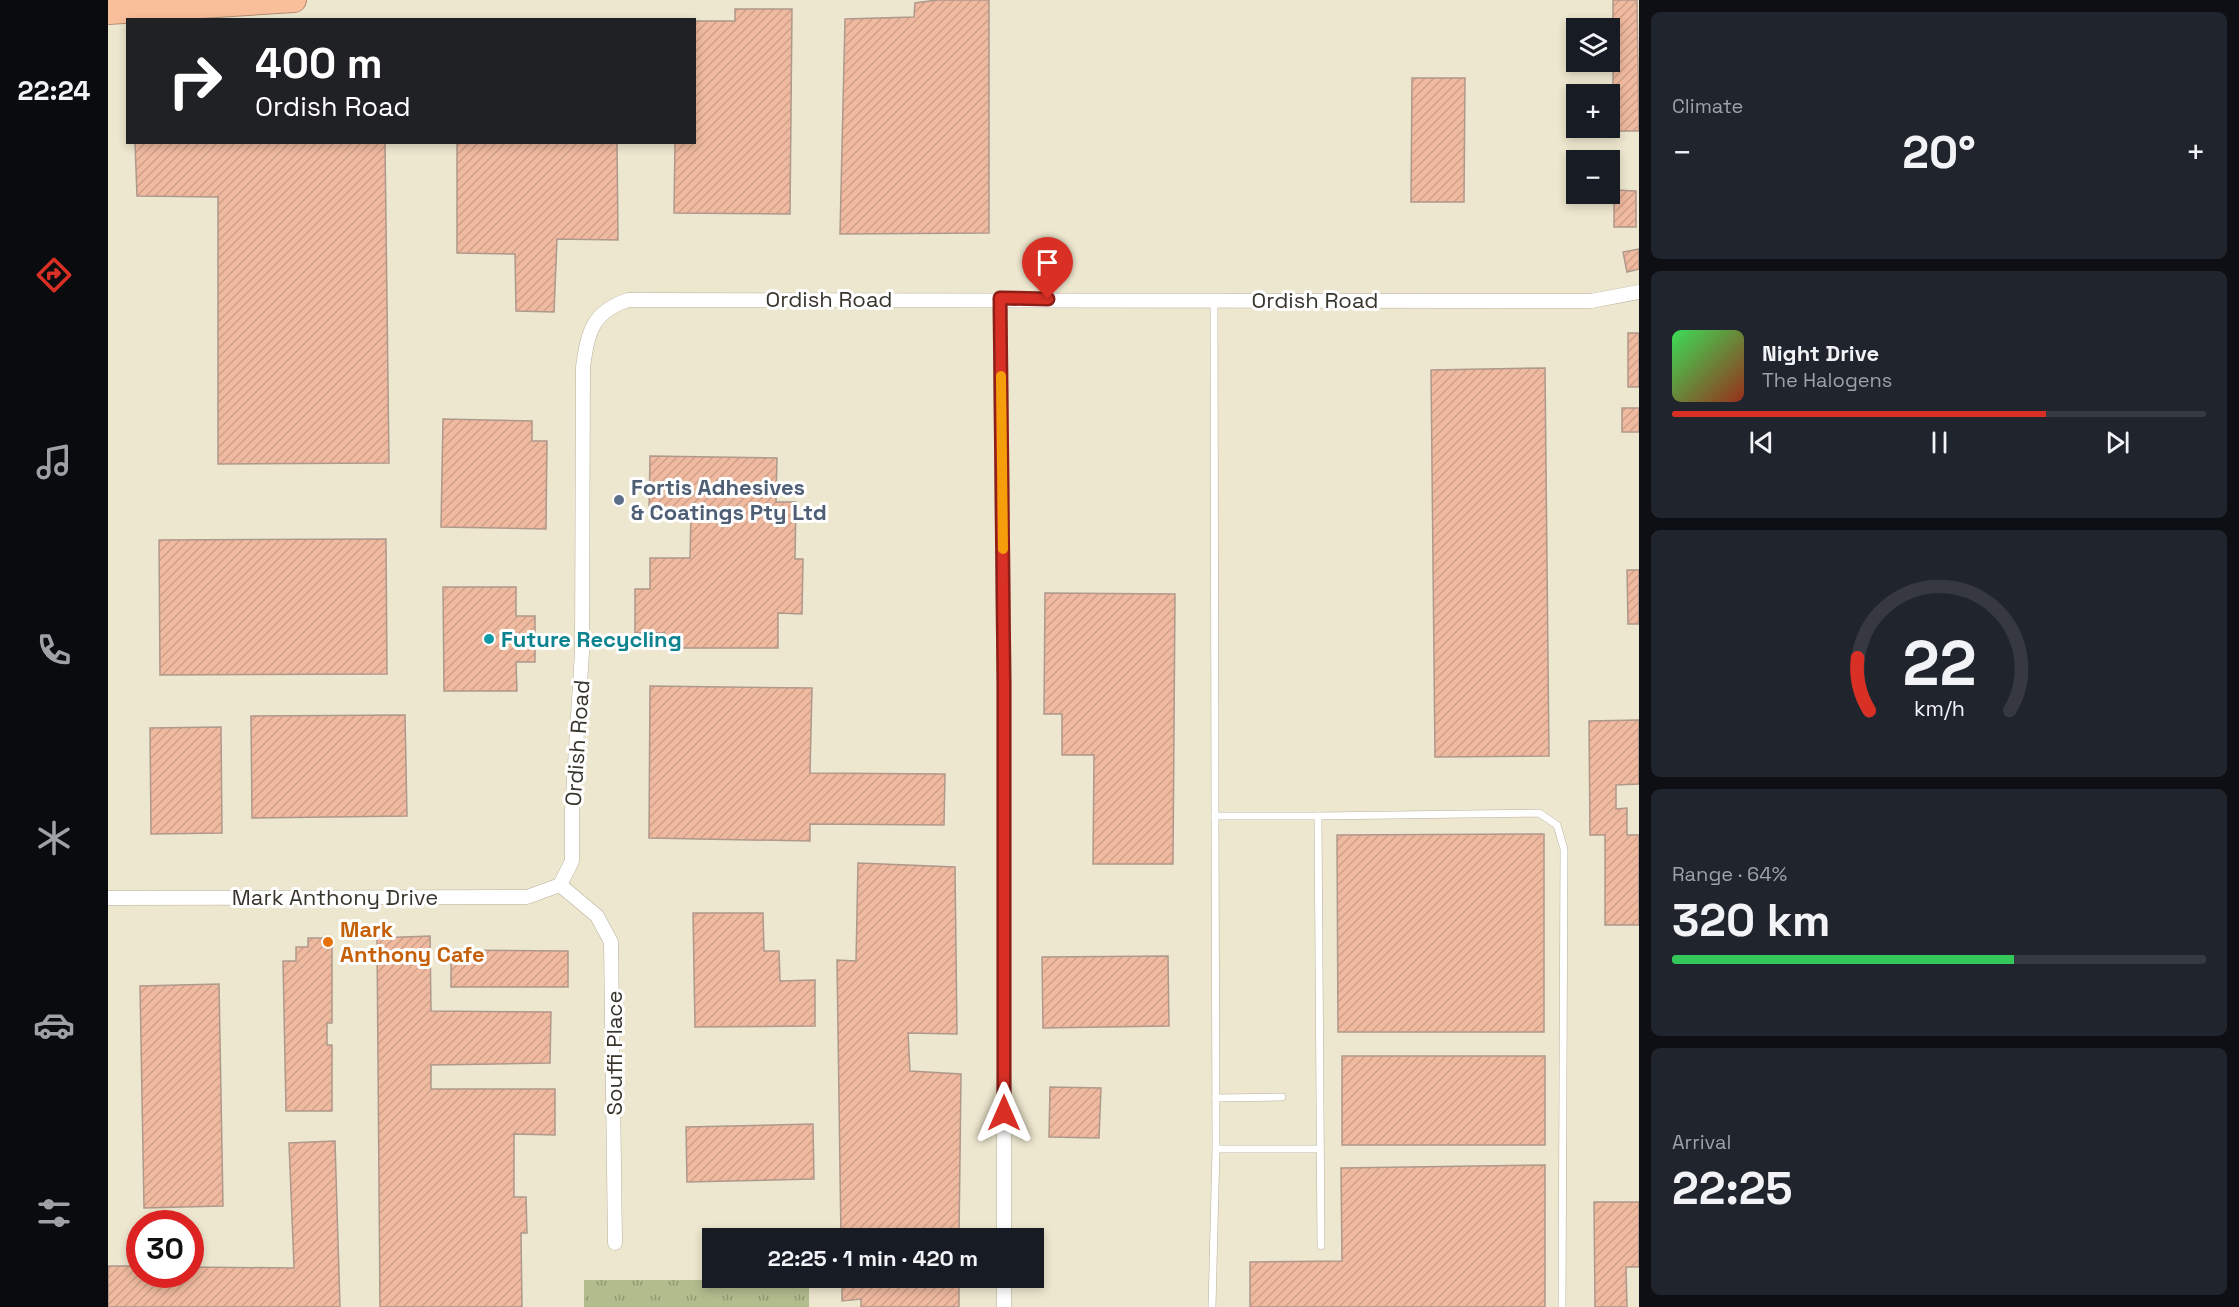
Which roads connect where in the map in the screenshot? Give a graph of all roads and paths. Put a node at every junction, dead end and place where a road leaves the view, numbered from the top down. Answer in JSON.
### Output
{"nodes":[{"id":1,"x":294,"y":0,"type":"edge"},
{"id":2,"x":108,"y":12,"type":"edge"},
{"id":3,"x":1639,"y":292,"type":"edge"},
{"id":4,"x":1000,"y":298,"type":"junction"},
{"id":5,"x":1214,"y":299,"type":"junction"},
{"id":6,"x":1215,"y":816,"type":"junction"},
{"id":7,"x":1318,"y":816,"type":"junction"},
{"id":8,"x":560,"y":885,"type":"junction"},
{"id":9,"x":108,"y":898,"type":"edge"},
{"id":10,"x":1282,"y":1097,"type":"dead end"},
{"id":11,"x":1216,"y":1098,"type":"junction"},
{"id":12,"x":1216,"y":1149,"type":"junction"},
{"id":13,"x":1320,"y":1149,"type":"junction"},
{"id":14,"x":1004,"y":1228,"type":"edge"},
{"id":15,"x":615,"y":1243,"type":"dead end"},
{"id":16,"x":1321,"y":1246,"type":"dead end"},
{"id":17,"x":1004,"y":1288,"type":"edge"},
{"id":18,"x":1004,"y":1307,"type":"edge"},
{"id":19,"x":1212,"y":1307,"type":"edge"},
{"id":20,"x":1562,"y":1307,"type":"edge"}],
"edges":[{"from":1,"to":2,"type":"highway"},
{"from":3,"to":5,"type":"street","name":"Ordish Road"},
{"from":4,"to":5,"type":"street","name":"Ordish Road"},
{"from":4,"to":8,"type":"street","name":"Ordish Road"},
{"from":4,"to":14,"type":"street"},
{"from":5,"to":6,"type":"lane"},
{"from":6,"to":7,"type":"lane"},
{"from":6,"to":11,"type":"lane"},
{"from":7,"to":13,"type":"lane"},
{"from":7,"to":20,"type":"lane"},
{"from":8,"to":9,"type":"street","name":"Mark Anthony Drive"},
{"from":8,"to":15,"type":"street","name":"Souffi Place"},
{"from":10,"to":11,"type":"lane"},
{"from":11,"to":12,"type":"lane"},
{"from":12,"to":13,"type":"lane"},
{"from":12,"to":19,"type":"lane"},
{"from":13,"to":16,"type":"lane"},
{"from":17,"to":18,"type":"street"}]}
